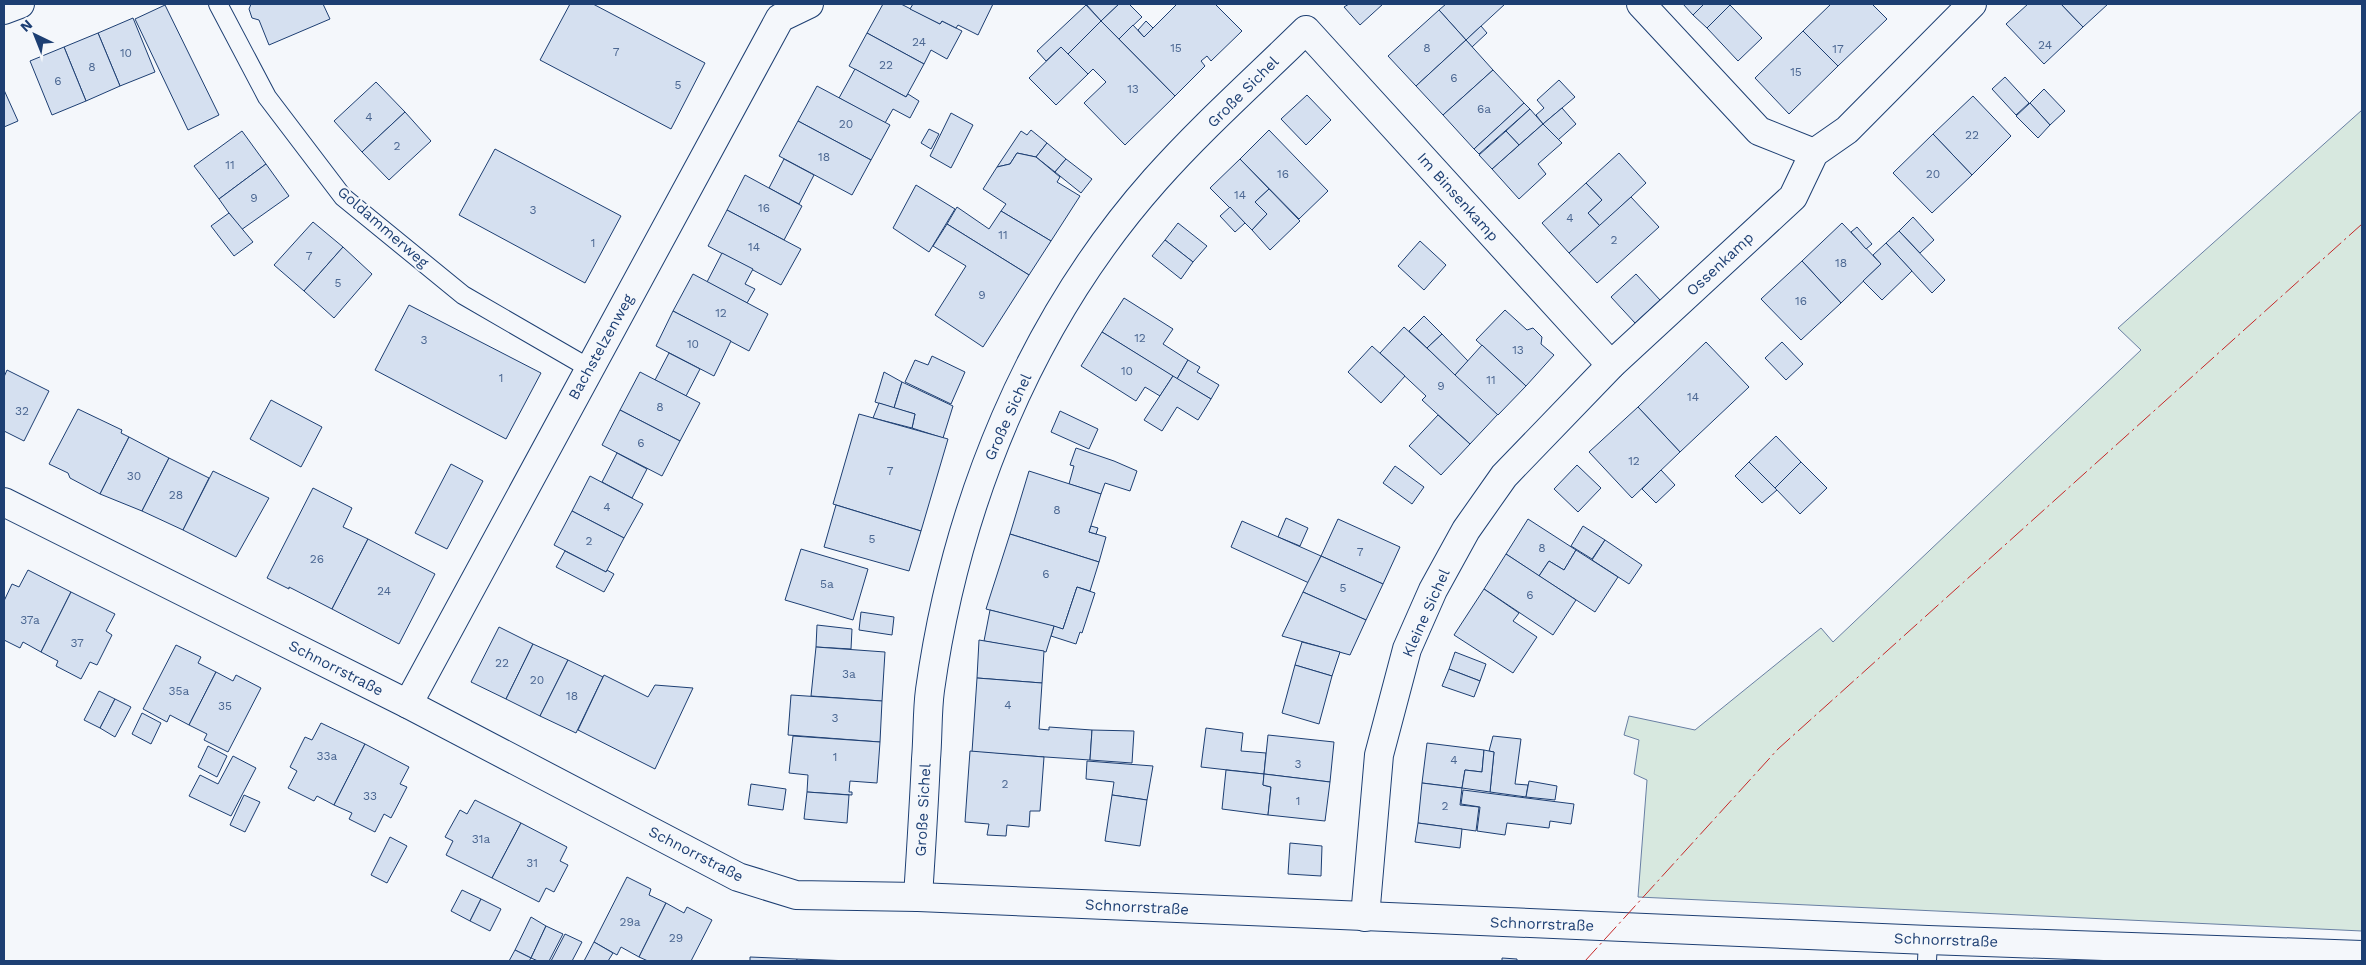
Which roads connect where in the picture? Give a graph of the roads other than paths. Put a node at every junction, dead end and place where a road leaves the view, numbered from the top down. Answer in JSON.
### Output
{"nodes":[{"id":1,"x":20,"y":4,"type":"edge"},
{"id":2,"x":218,"y":4,"type":"edge"},
{"id":3,"x":809,"y":4,"type":"edge"},
{"id":4,"x":1641,"y":4,"type":"edge"},
{"id":5,"x":1972,"y":4,"type":"edge"},
{"id":6,"x":4,"y":10,"type":"edge"},
{"id":7,"x":1306,"y":30,"type":"joint"},
{"id":8,"x":1814,"y":153,"type":"junction"},
{"id":9,"x":1611,"y":365,"type":"junction"},
{"id":10,"x":589,"y":368,"type":"junction"},
{"id":11,"x":4,"y":502,"type":"edge"},
{"id":12,"x":408,"y":704,"type":"junction"},
{"id":13,"x":918,"y":897,"type":"junction"},
{"id":14,"x":1365,"y":917,"type":"junction"},
{"id":15,"x":1928,"y":951,"type":"edge"},
{"id":16,"x":2362,"y":955,"type":"edge"}],
"edges":[{"from":1,"to":6,"type":"street"},
{"from":2,"to":10,"type":"lane","name":"Goldammerweg"},
{"from":3,"to":10,"type":"street","name":"Bachstelzenweg"},
{"from":4,"to":8,"type":"street"},
{"from":5,"to":8,"type":"street","name":"Ossenkamp"},
{"from":7,"to":9,"type":"street","name":"Im Binsenkamp"},
{"from":7,"to":13,"type":"street","name":"Große Sichel"},
{"from":8,"to":9,"type":"street","name":"Ossenkamp"},
{"from":9,"to":14,"type":"street","name":"Kleine Sichel"},
{"from":10,"to":12,"type":"street","name":"Bachstelzenweg"},
{"from":11,"to":12,"type":"street","name":"Schnorrstraße"},
{"from":12,"to":13,"type":"street","name":"Schnorrstraße"},
{"from":13,"to":14,"type":"street","name":"Schnorrstraße"},
{"from":14,"to":15,"type":"street","name":"Schnorrstraße"},
{"from":15,"to":16,"type":"street","name":"Schnorrstraße"}]}
